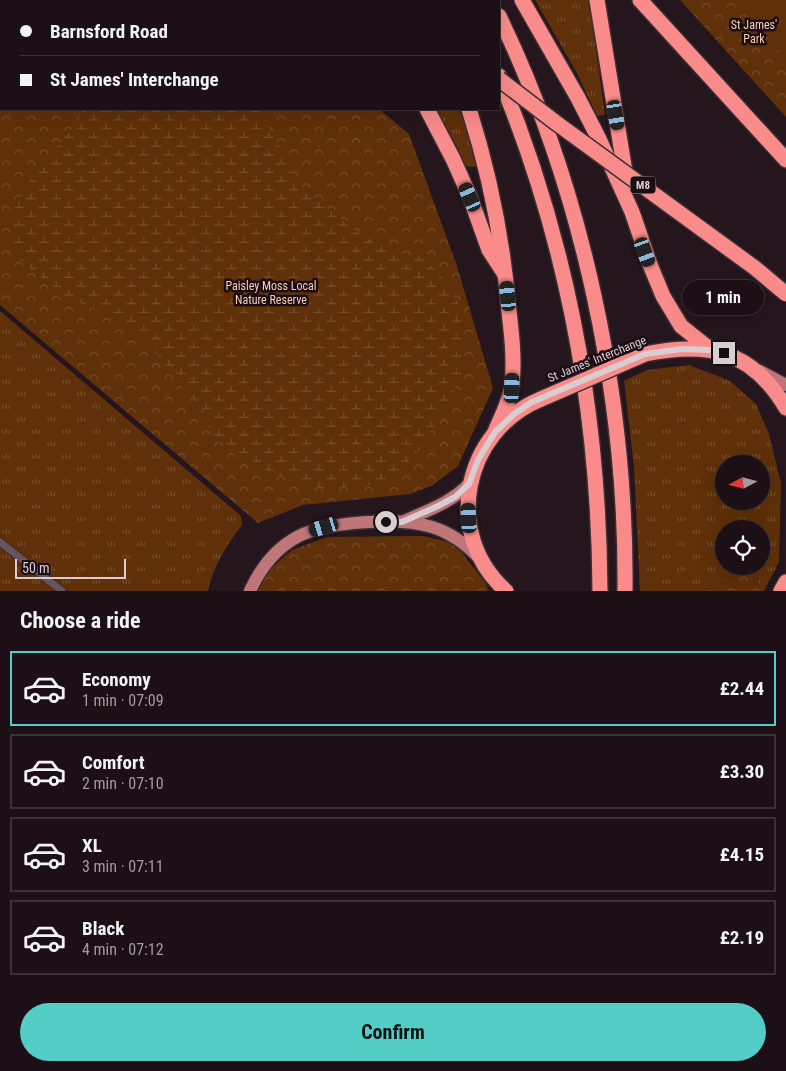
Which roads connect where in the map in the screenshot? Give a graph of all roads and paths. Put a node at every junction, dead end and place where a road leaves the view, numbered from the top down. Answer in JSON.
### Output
{"nodes":[{"id":1,"x":522,"y":0,"type":"edge"},
{"id":2,"x":597,"y":0,"type":"edge"},
{"id":3,"x":640,"y":0,"type":"edge"},
{"id":4,"x":500,"y":18,"type":"edge"},
{"id":5,"x":500,"y":78,"type":"edge"},
{"id":6,"x":500,"y":79,"type":"edge"},
{"id":7,"x":428,"y":110,"type":"edge"},
{"id":8,"x":469,"y":110,"type":"edge"},
{"id":9,"x":786,"y":160,"type":"edge"},
{"id":10,"x":632,"y":212,"type":"junction"},
{"id":11,"x":506,"y":276,"type":"junction"},
{"id":12,"x":786,"y":294,"type":"edge"},
{"id":13,"x":711,"y":350,"type":"junction"},
{"id":14,"x":756,"y":369,"type":"junction"},
{"id":15,"x":786,"y":385,"type":"edge"},
{"id":16,"x":786,"y":408,"type":"edge"},
{"id":17,"x":495,"y":432,"type":"junction"},
{"id":18,"x":469,"y":484,"type":"junction"},
{"id":19,"x":402,"y":522,"type":"junction"},
{"id":20,"x":0,"y":542,"type":"edge"},
{"id":21,"x":481,"y":560,"type":"junction"},
{"id":22,"x":786,"y":582,"type":"edge"},
{"id":23,"x":505,"y":590,"type":"edge"},
{"id":24,"x":62,"y":591,"type":"edge"},
{"id":25,"x":250,"y":591,"type":"edge"},
{"id":26,"x":600,"y":591,"type":"edge"},
{"id":27,"x":625,"y":591,"type":"edge"},
{"id":28,"x":782,"y":591,"type":"edge"}],
"edges":[{"from":1,"to":10,"type":"highway","number":"M8"},
{"from":2,"to":10,"type":"highway"},
{"from":3,"to":9,"type":"highway"},
{"from":4,"to":27,"type":"highway"},
{"from":5,"to":12,"type":"highway","number":"M8","bridge":true},
{"from":6,"to":26,"type":"highway","number":"M8"},
{"from":7,"to":11,"type":"highway"},
{"from":8,"to":11,"type":"highway"},
{"from":10,"to":13,"type":"highway"},
{"from":11,"to":17,"type":"highway"},
{"from":13,"to":14,"type":"highway","name":"St James' Interchange"},
{"from":13,"to":17,"type":"highway","name":"St James' Interchange","bridge":true},
{"from":14,"to":15,"type":"main road"},
{"from":14,"to":16,"type":"highway","name":"St James' Interchange"},
{"from":17,"to":18,"type":"highway","name":"St James' Interchange"},
{"from":18,"to":19,"type":"main road"},
{"from":18,"to":21,"type":"highway","name":"St James' Interchange"},
{"from":19,"to":21,"type":"main road"},
{"from":19,"to":25,"type":"main road"},
{"from":20,"to":24,"type":"lane"},
{"from":21,"to":23,"type":"highway","name":"St James' Interchange"},
{"from":22,"to":28,"type":"highway"}]}
